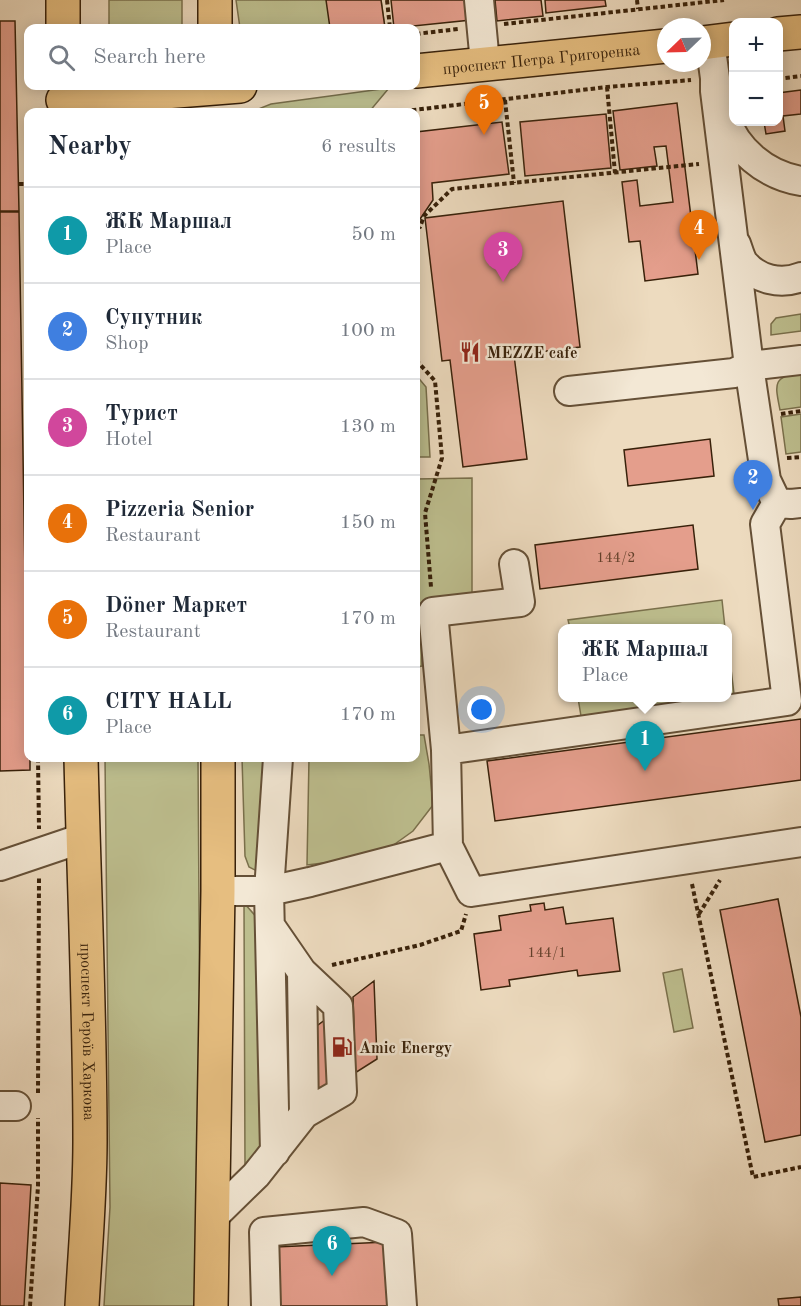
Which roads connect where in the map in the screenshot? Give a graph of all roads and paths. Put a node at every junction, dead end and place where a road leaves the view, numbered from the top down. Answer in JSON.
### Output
{"nodes":[{"id":1,"x":63,"y":0,"type":"edge"},
{"id":2,"x":215,"y":0,"type":"edge"},
{"id":3,"x":387,"y":0,"type":"edge"},
{"id":4,"x":637,"y":0,"type":"edge"},
{"id":5,"x":724,"y":0,"type":"edge"},
{"id":6,"x":638,"y":9,"type":"junction"},
{"id":7,"x":480,"y":13,"type":"edge"},
{"id":8,"x":63,"y":24,"type":"edge"},
{"id":9,"x":215,"y":24,"type":"edge"},
{"id":10,"x":390,"y":24,"type":"edge"},
{"id":11,"x":801,"y":32,"type":"edge"},
{"id":12,"x":420,"y":33,"type":"edge"},
{"id":13,"x":783,"y":34,"type":"edge"},
{"id":14,"x":715,"y":41,"type":"edge"},
{"id":15,"x":657,"y":47,"type":"edge"},
{"id":16,"x":485,"y":63,"type":"junction"},
{"id":17,"x":420,"y":70,"type":"edge"},
{"id":18,"x":801,"y":76,"type":"edge"},
{"id":19,"x":783,"y":78,"type":"edge"},
{"id":20,"x":704,"y":85,"type":"junction"},
{"id":21,"x":607,"y":87,"type":"junction"},
{"id":22,"x":221,"y":93,"type":"edge"},
{"id":23,"x":63,"y":99,"type":"edge"},
{"id":24,"x":505,"y":100,"type":"junction"},
{"id":25,"x":420,"y":109,"type":"edge"},
{"id":26,"x":724,"y":161,"type":"junction"},
{"id":27,"x":615,"y":173,"type":"junction"},
{"id":28,"x":801,"y":181,"type":"edge"},
{"id":29,"x":514,"y":183,"type":"junction"},
{"id":30,"x":19,"y":184,"type":"dead end"},
{"id":31,"x":24,"y":184,"type":"edge"},
{"id":32,"x":420,"y":226,"type":"edge"},
{"id":33,"x":733,"y":236,"type":"junction"},
{"id":34,"x":801,"y":277,"type":"edge"},
{"id":35,"x":801,"y":360,"type":"edge"},
{"id":36,"x":420,"y":364,"type":"edge"},
{"id":37,"x":749,"y":366,"type":"junction"},
{"id":38,"x":569,"y":391,"type":"dead end"},
{"id":39,"x":801,"y":411,"type":"edge"},
{"id":40,"x":774,"y":415,"type":"dead end"},
{"id":41,"x":789,"y":503,"type":"edge"},
{"id":42,"x":514,"y":564,"type":"dead end"},
{"id":43,"x":433,"y":612,"type":"junction"},
{"id":44,"x":446,"y":750,"type":"junction"},
{"id":45,"x":38,"y":762,"type":"edge"},
{"id":46,"x":81,"y":762,"type":"edge"},
{"id":47,"x":218,"y":762,"type":"edge"},
{"id":48,"x":278,"y":762,"type":"edge"},
{"id":49,"x":83,"y":838,"type":"junction"},
{"id":50,"x":801,"y":842,"type":"edge"},
{"id":51,"x":448,"y":846,"type":"junction"},
{"id":52,"x":39,"y":852,"type":"junction"},
{"id":53,"x":0,"y":866,"type":"edge"},
{"id":54,"x":720,"y":879,"type":"dead end"},
{"id":55,"x":692,"y":884,"type":"dead end"},
{"id":56,"x":218,"y":891,"type":"junction"},
{"id":57,"x":269,"y":891,"type":"junction"},
{"id":58,"x":465,"y":908,"type":"dead end"},
{"id":59,"x":698,"y":915,"type":"junction"},
{"id":60,"x":270,"y":927,"type":"junction"},
{"id":61,"x":302,"y":972,"type":"junction"},
{"id":62,"x":23,"y":1107,"type":"edge"},
{"id":63,"x":304,"y":1114,"type":"junction"},
{"id":64,"x":275,"y":1152,"type":"junction"},
{"id":65,"x":801,"y":1167,"type":"edge"},
{"id":66,"x":213,"y":1217,"type":"junction"},
{"id":67,"x":30,"y":1306,"type":"edge"},
{"id":68,"x":82,"y":1306,"type":"edge"},
{"id":69,"x":211,"y":1306,"type":"edge"},
{"id":70,"x":266,"y":1306,"type":"edge"},
{"id":71,"x":402,"y":1306,"type":"edge"}],
"edges":[{"from":1,"to":8,"type":"main road"},
{"from":2,"to":9,"type":"main road"},
{"from":3,"to":10,"type":"path"},
{"from":4,"to":6,"type":"path"},
{"from":5,"to":6,"type":"path"},
{"from":6,"to":7,"type":"path"},
{"from":7,"to":12,"type":"path"},
{"from":7,"to":16,"type":"street"},
{"from":11,"to":13,"type":"main road"},
{"from":14,"to":20,"type":"street"},
{"from":15,"to":16,"type":"main road","name":"проспект Петра Григоренка"},
{"from":16,"to":17,"type":"main road","name":"проспект Петра Григоренка"},
{"from":18,"to":19,"type":"path"},
{"from":20,"to":21,"type":"path"},
{"from":20,"to":26,"type":"street"},
{"from":20,"to":28,"type":"street"},
{"from":21,"to":24,"type":"path"},
{"from":21,"to":27,"type":"path"},
{"from":22,"to":23,"type":"main road"},
{"from":24,"to":25,"type":"path"},
{"from":24,"to":29,"type":"path"},
{"from":26,"to":27,"type":"path"},
{"from":26,"to":33,"type":"street"},
{"from":27,"to":29,"type":"path"},
{"from":29,"to":32,"type":"path"},
{"from":30,"to":31,"type":"path"},
{"from":33,"to":34,"type":"street"},
{"from":33,"to":37,"type":"street"},
{"from":35,"to":37,"type":"street"},
{"from":36,"to":43,"type":"path"},
{"from":37,"to":38,"type":"street"},
{"from":37,"to":41,"type":"street"},
{"from":39,"to":40,"type":"path"},
{"from":41,"to":44,"type":"street"},
{"from":42,"to":43,"type":"street"},
{"from":43,"to":44,"type":"street"},
{"from":44,"to":51,"type":"street"},
{"from":45,"to":52,"type":"path"},
{"from":46,"to":49,"type":"main road","name":"проспект Героїв Харкова"},
{"from":47,"to":56,"type":"main road"},
{"from":48,"to":57,"type":"street"},
{"from":49,"to":52,"type":"street"},
{"from":49,"to":68,"type":"main road","name":"проспект Героїв Харкова"},
{"from":50,"to":51,"type":"street"},
{"from":51,"to":57,"type":"street"},
{"from":52,"to":53,"type":"street"},
{"from":52,"to":62,"type":"path"},
{"from":54,"to":59,"type":"path"},
{"from":55,"to":59,"type":"path"},
{"from":56,"to":57,"type":"street"},
{"from":56,"to":66,"type":"main road"},
{"from":57,"to":60,"type":"street"},
{"from":58,"to":61,"type":"path"},
{"from":59,"to":65,"type":"path"},
{"from":60,"to":61,"type":"street"},
{"from":60,"to":64,"type":"street"},
{"from":61,"to":63,"type":"street"},
{"from":61,"to":63,"type":"street"},
{"from":62,"to":67,"type":"path"},
{"from":63,"to":64,"type":"street"},
{"from":64,"to":66,"type":"street"},
{"from":66,"to":69,"type":"main road"},
{"from":70,"to":71,"type":"street"}]}
